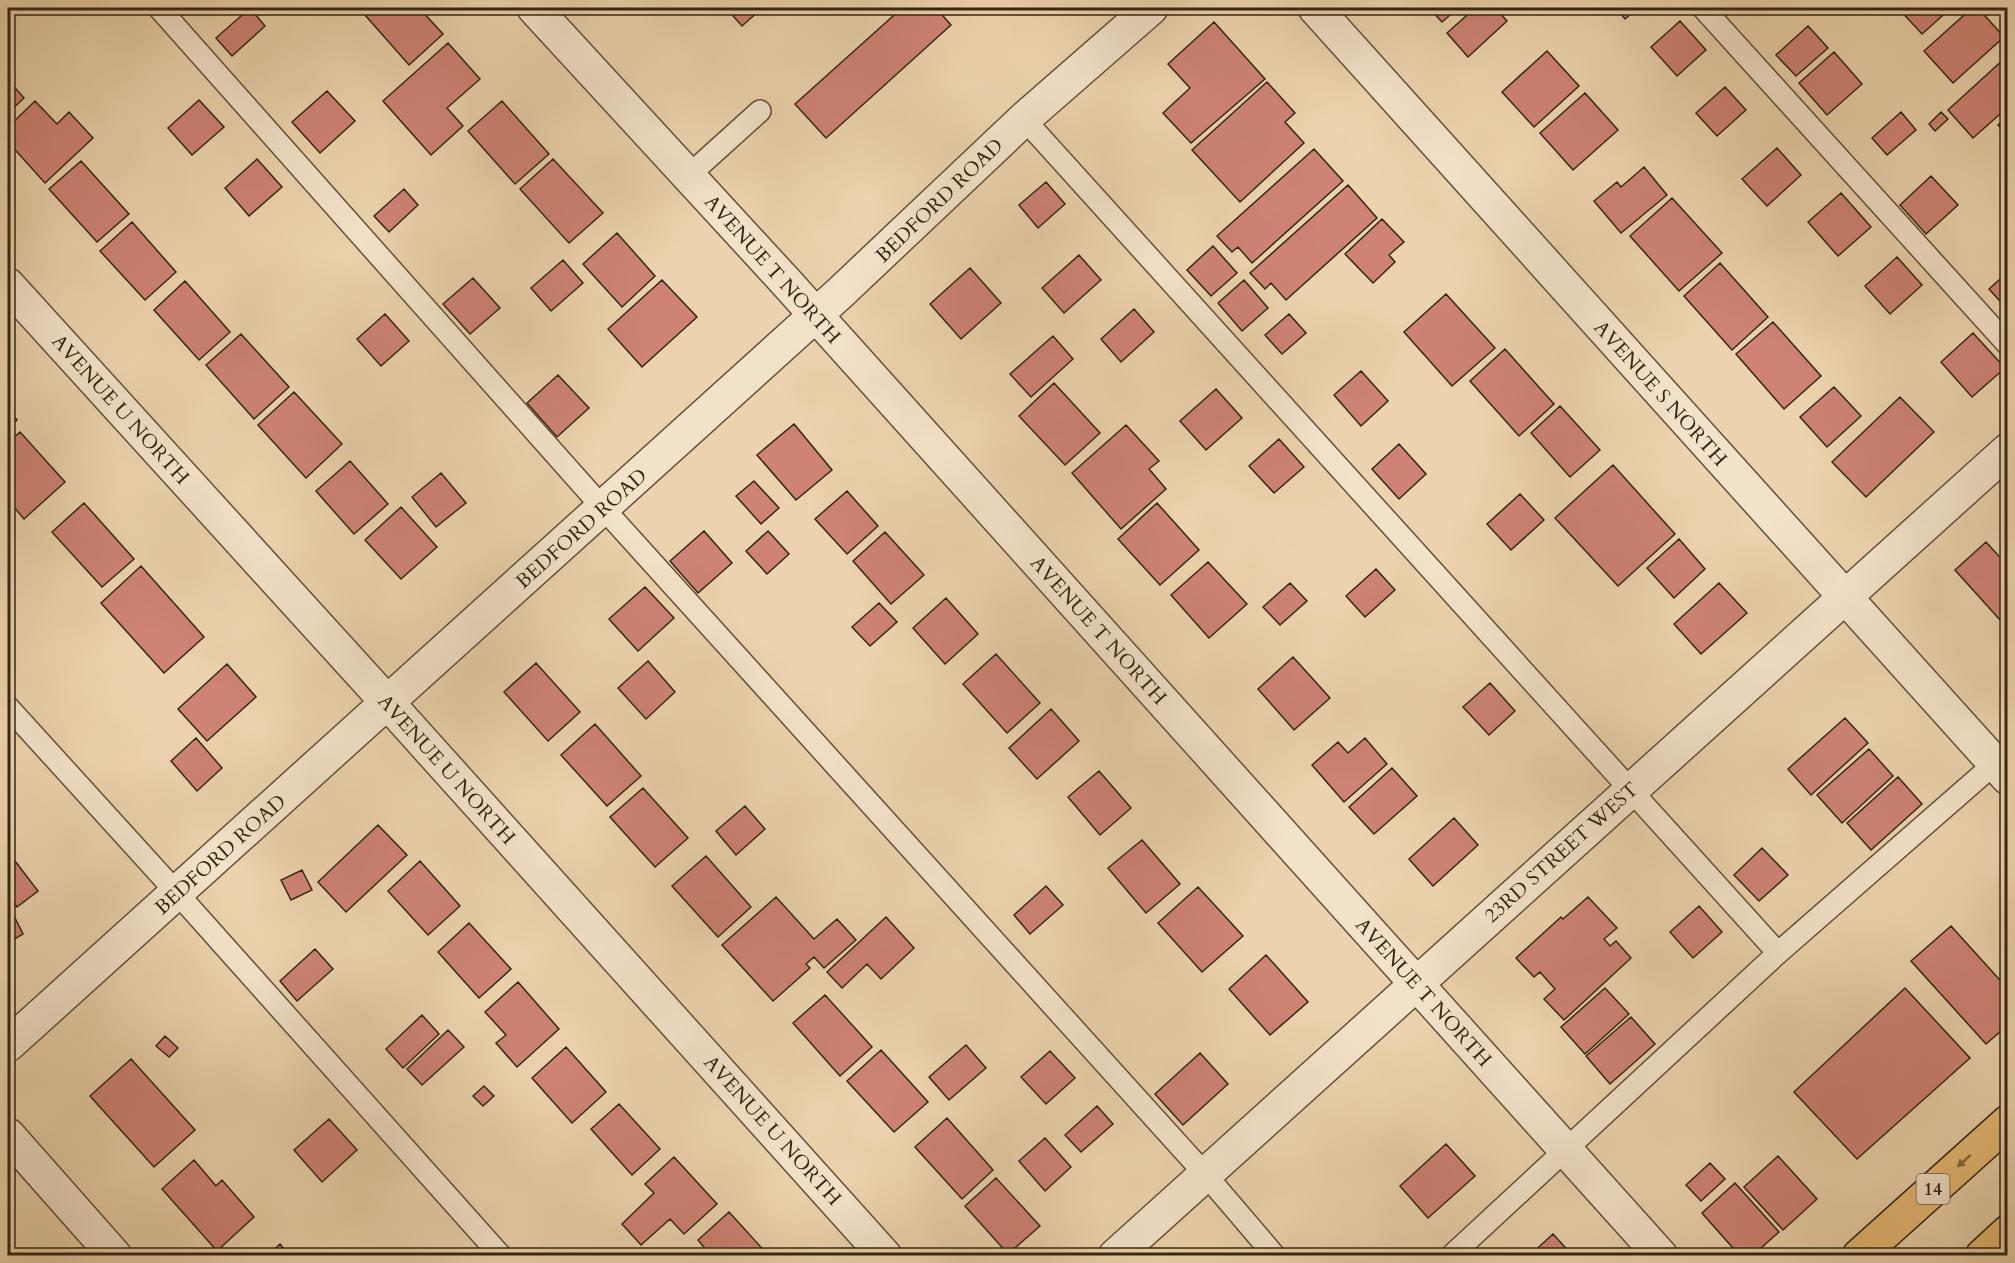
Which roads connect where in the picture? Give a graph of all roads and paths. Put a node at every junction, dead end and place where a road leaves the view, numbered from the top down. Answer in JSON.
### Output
{"nodes":[{"id":1,"x":159,"y":8,"type":"edge"},
{"id":2,"x":534,"y":8,"type":"edge"},
{"id":3,"x":1151,"y":8,"type":"edge"},
{"id":4,"x":1315,"y":8,"type":"edge"},
{"id":5,"x":1703,"y":8,"type":"edge"},
{"id":6,"x":760,"y":111,"type":"dead end"},
{"id":7,"x":1024,"y":119,"type":"junction"},
{"id":8,"x":688,"y":176,"type":"junction"},
{"id":9,"x":8,"y":285,"type":"edge"},
{"id":10,"x":816,"y":316,"type":"junction"},
{"id":11,"x":2007,"y":345,"type":"edge"},
{"id":12,"x":2007,"y":450,"type":"edge"},
{"id":13,"x":603,"y":508,"type":"junction"},
{"id":14,"x":1845,"y":596,"type":"junction"},
{"id":15,"x":387,"y":702,"type":"junction"},
{"id":16,"x":8,"y":707,"type":"edge"},
{"id":17,"x":2003,"y":765,"type":"edge"},
{"id":18,"x":1630,"y":789,"type":"junction"},
{"id":19,"x":177,"y":893,"type":"junction"},
{"id":20,"x":1778,"y":953,"type":"junction"},
{"id":21,"x":1417,"y":983,"type":"junction"},
{"id":22,"x":8,"y":1045,"type":"edge"},
{"id":23,"x":2007,"y":1122,"type":"edge"},
{"id":24,"x":8,"y":1135,"type":"edge"},
{"id":25,"x":1566,"y":1151,"type":"junction"},
{"id":26,"x":1204,"y":1174,"type":"junction"},
{"id":27,"x":2007,"y":1232,"type":"edge"},
{"id":28,"x":115,"y":1256,"type":"edge"},
{"id":29,"x":501,"y":1256,"type":"edge"},
{"id":30,"x":885,"y":1256,"type":"edge"},
{"id":31,"x":1115,"y":1256,"type":"edge"},
{"id":32,"x":1275,"y":1256,"type":"edge"},
{"id":33,"x":1451,"y":1256,"type":"edge"},
{"id":34,"x":1661,"y":1256,"type":"edge"},
{"id":35,"x":1859,"y":1256,"type":"edge"},
{"id":36,"x":1982,"y":1256,"type":"edge"}],
"edges":[{"from":1,"to":13,"type":"lane"},
{"from":2,"to":8,"type":"street","name":"AVENUE T NORTH"},
{"from":3,"to":7,"type":"street","name":"BEDFORD ROAD"},
{"from":4,"to":14,"type":"street","name":"AVENUE S NORTH"},
{"from":5,"to":11,"type":"lane"},
{"from":6,"to":8,"type":"lane"},
{"from":7,"to":10,"type":"street","name":"BEDFORD ROAD"},
{"from":7,"to":18,"type":"lane"},
{"from":8,"to":10,"type":"street","name":"AVENUE T NORTH"},
{"from":9,"to":15,"type":"street","name":"AVENUE U NORTH"},
{"from":10,"to":13,"type":"street","name":"BEDFORD ROAD"},
{"from":10,"to":21,"type":"street","name":"AVENUE T NORTH"},
{"from":12,"to":14,"type":"street","name":"23RD STREET WEST"},
{"from":13,"to":15,"type":"street","name":"BEDFORD ROAD"},
{"from":13,"to":26,"type":"lane"},
{"from":14,"to":17,"type":"street","name":"AVENUE S NORTH"},
{"from":14,"to":18,"type":"street","name":"23RD STREET WEST"},
{"from":15,"to":19,"type":"street","name":"BEDFORD ROAD"},
{"from":15,"to":30,"type":"street","name":"AVENUE U NORTH"},
{"from":16,"to":19,"type":"lane"},
{"from":17,"to":20,"type":"lane"},
{"from":18,"to":20,"type":"lane"},
{"from":18,"to":21,"type":"street","name":"23RD STREET WEST"},
{"from":19,"to":22,"type":"street","name":"BEDFORD ROAD"},
{"from":19,"to":29,"type":"lane"},
{"from":20,"to":25,"type":"lane"},
{"from":21,"to":25,"type":"street","name":"AVENUE T NORTH"},
{"from":21,"to":26,"type":"street","name":"23RD STREET WEST"},
{"from":23,"to":35,"type":"main road","number":"14","one_way":true},
{"from":24,"to":28,"type":"street"},
{"from":25,"to":33,"type":"lane"},
{"from":25,"to":34,"type":"street","name":"AVENUE T NORTH"},
{"from":26,"to":31,"type":"street","name":"23RD STREET WEST"},
{"from":26,"to":32,"type":"lane"},
{"from":27,"to":36,"type":"main road"}]}
